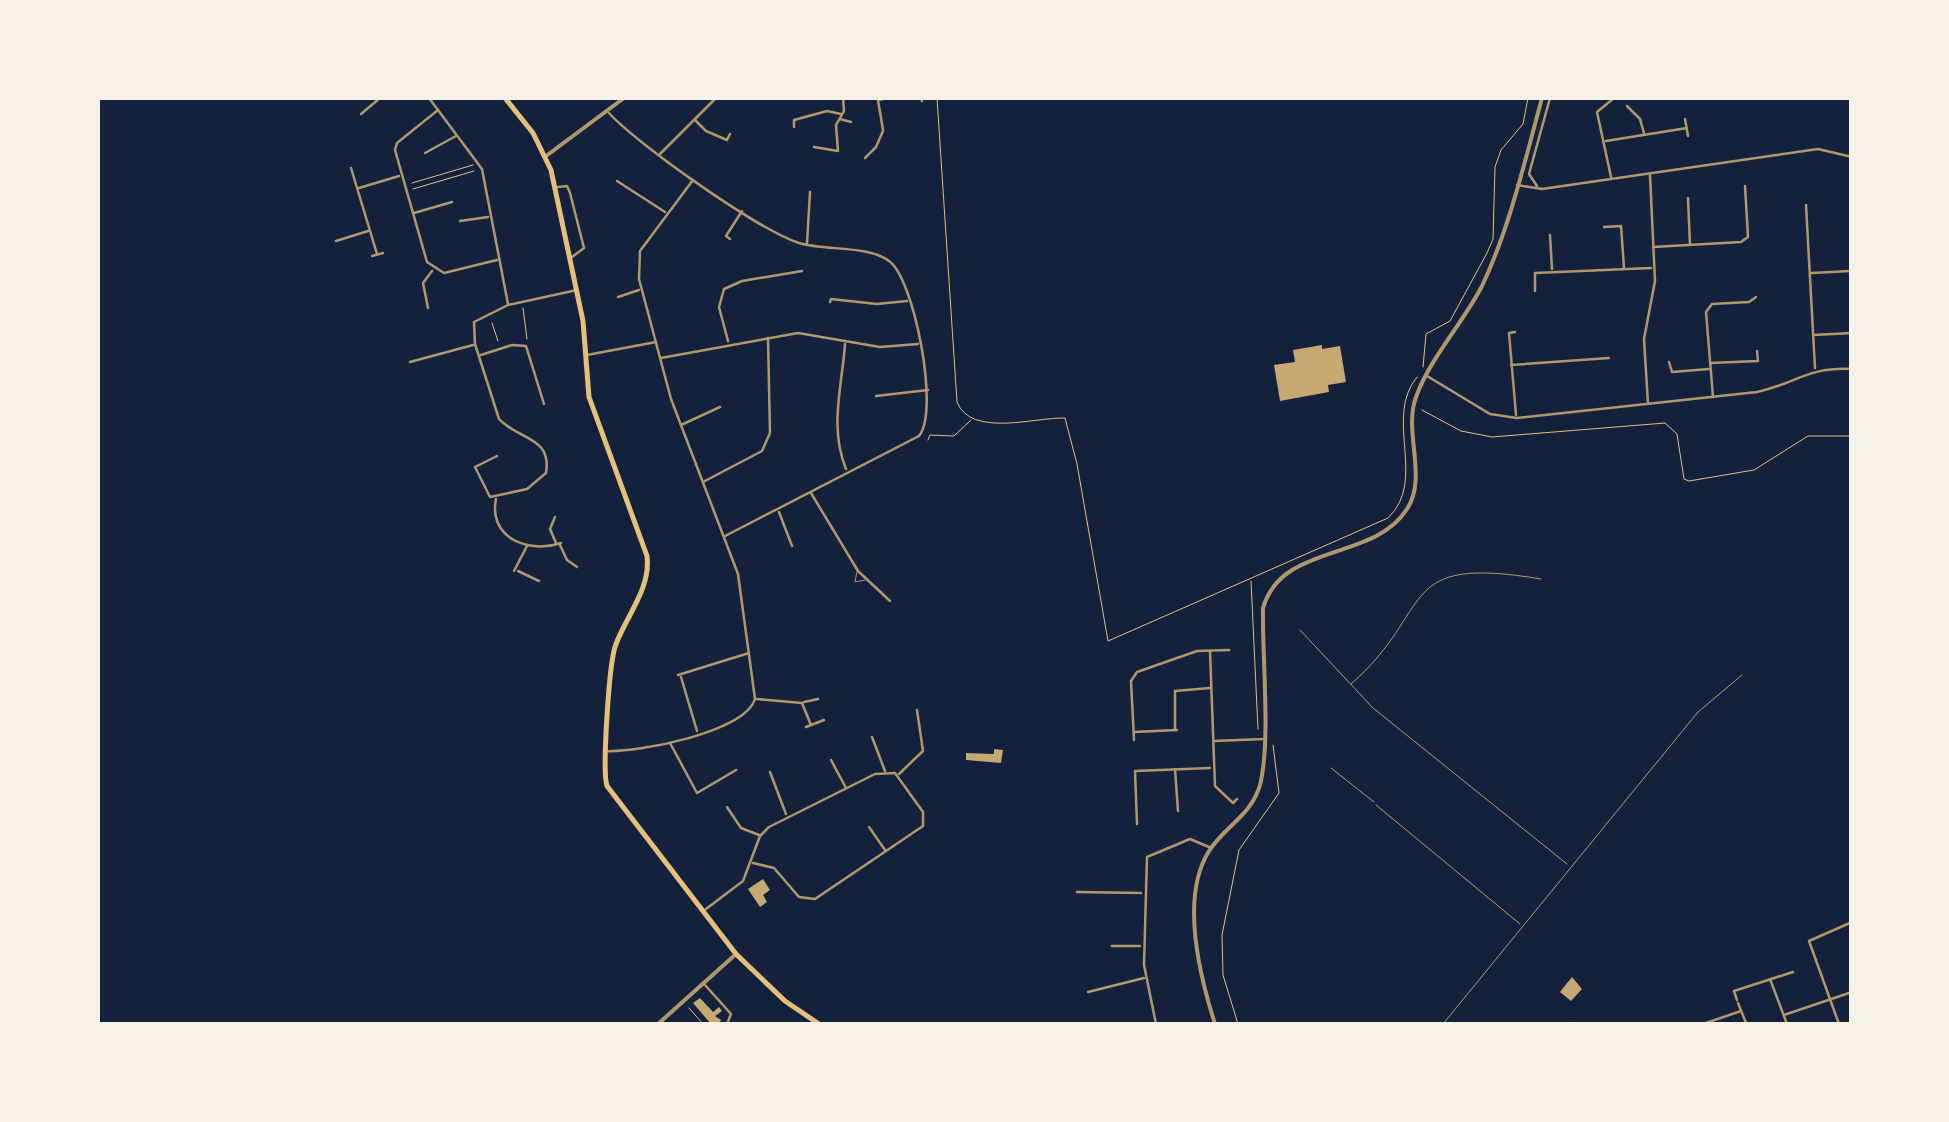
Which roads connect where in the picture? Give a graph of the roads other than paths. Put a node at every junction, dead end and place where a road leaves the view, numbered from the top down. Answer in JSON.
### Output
{"nodes":[{"id":1,"x":380,"y":98,"type":"edge"},
{"id":2,"x":429,"y":98,"type":"edge"},
{"id":3,"x":505,"y":98,"type":"edge"},
{"id":4,"x":624,"y":98,"type":"edge"},
{"id":5,"x":716,"y":98,"type":"edge"},
{"id":6,"x":843,"y":98,"type":"edge"},
{"id":7,"x":888,"y":98,"type":"edge"},
{"id":8,"x":1542,"y":98,"type":"edge"},
{"id":9,"x":1550,"y":98,"type":"edge"},
{"id":10,"x":1614,"y":98,"type":"edge"},
{"id":11,"x":356,"y":105,"type":"dead end"},
{"id":12,"x":1627,"y":106,"type":"dead end"},
{"id":13,"x":438,"y":110,"type":"junction"},
{"id":14,"x":608,"y":111,"type":"junction"},
{"id":15,"x":792,"y":112,"type":"dead end"},
{"id":16,"x":841,"y":116,"type":"junction"},
{"id":17,"x":881,"y":117,"type":"junction"},
{"id":18,"x":874,"y":118,"type":"dead end"},
{"id":19,"x":694,"y":119,"type":"junction"},
{"id":20,"x":1686,"y":119,"type":"dead end"},
{"id":21,"x":794,"y":120,"type":"junction"},
{"id":22,"x":851,"y":122,"type":"dead end"},
{"id":23,"x":794,"y":127,"type":"dead end"},
{"id":24,"x":1687,"y":128,"type":"junction"},
{"id":25,"x":730,"y":134,"type":"dead end"},
{"id":26,"x":1644,"y":134,"type":"junction"},
{"id":27,"x":457,"y":135,"type":"junction"},
{"id":28,"x":1688,"y":136,"type":"dead end"},
{"id":29,"x":1605,"y":141,"type":"junction"},
{"id":30,"x":814,"y":147,"type":"dead end"},
{"id":31,"x":425,"y":152,"type":"dead end"},
{"id":32,"x":659,"y":155,"type":"junction"},
{"id":33,"x":546,"y":156,"type":"junction"},
{"id":34,"x":1852,"y":156,"type":"edge"},
{"id":35,"x":865,"y":158,"type":"dead end"},
{"id":36,"x":351,"y":168,"type":"dead end"},
{"id":37,"x":1650,"y":173,"type":"junction"},
{"id":38,"x":400,"y":175,"type":"junction"},
{"id":39,"x":694,"y":178,"type":"junction"},
{"id":40,"x":1611,"y":178,"type":"junction"},
{"id":41,"x":618,"y":183,"type":"dead end"},
{"id":42,"x":1518,"y":185,"type":"junction"},
{"id":43,"x":1744,"y":186,"type":"dead end"},
{"id":44,"x":556,"y":187,"type":"junction"},
{"id":45,"x":356,"y":189,"type":"junction"},
{"id":46,"x":1537,"y":189,"type":"junction"},
{"id":47,"x":810,"y":192,"type":"dead end"},
{"id":48,"x":1688,"y":198,"type":"dead end"},
{"id":49,"x":452,"y":202,"type":"dead end"},
{"id":50,"x":440,"y":205,"type":"junction"},
{"id":51,"x":1806,"y":205,"type":"dead end"},
{"id":52,"x":743,"y":210,"type":"junction"},
{"id":53,"x":442,"y":212,"type":"dead end"},
{"id":54,"x":412,"y":213,"type":"junction"},
{"id":55,"x":666,"y":213,"type":"junction"},
{"id":56,"x":490,"y":216,"type":"junction"},
{"id":57,"x":462,"y":223,"type":"dead end"},
{"id":58,"x":1604,"y":226,"type":"dead end"},
{"id":59,"x":369,"y":231,"type":"junction"},
{"id":60,"x":338,"y":234,"type":"dead end"},
{"id":61,"x":726,"y":236,"type":"dead end"},
{"id":62,"x":1550,"y":236,"type":"dead end"},
{"id":63,"x":807,"y":245,"type":"junction"},
{"id":64,"x":1690,"y":245,"type":"junction"},
{"id":65,"x":1653,"y":247,"type":"junction"},
{"id":66,"x":383,"y":253,"type":"dead end"},
{"id":67,"x":572,"y":257,"type":"junction"},
{"id":68,"x":497,"y":260,"type":"junction"},
{"id":69,"x":1624,"y":268,"type":"junction"},
{"id":70,"x":1654,"y":268,"type":"junction"},
{"id":71,"x":433,"y":270,"type":"junction"},
{"id":72,"x":1552,"y":270,"type":"junction"},
{"id":73,"x":1850,"y":272,"type":"edge"},
{"id":74,"x":1810,"y":273,"type":"junction"},
{"id":75,"x":797,"y":278,"type":"dead end"},
{"id":76,"x":578,"y":290,"type":"junction"},
{"id":77,"x":640,"y":290,"type":"junction"},
{"id":78,"x":1535,"y":290,"type":"dead end"},
{"id":79,"x":618,"y":297,"type":"dead end"},
{"id":80,"x":1756,"y":297,"type":"dead end"},
{"id":81,"x":831,"y":299,"type":"dead end"},
{"id":82,"x":908,"y":300,"type":"junction"},
{"id":83,"x":426,"y":301,"type":"junction"},
{"id":84,"x":420,"y":302,"type":"dead end"},
{"id":85,"x":508,"y":306,"type":"junction"},
{"id":86,"x":428,"y":308,"type":"dead end"},
{"id":87,"x":1699,"y":311,"type":"dead end"},
{"id":88,"x":1706,"y":312,"type":"junction"},
{"id":89,"x":1515,"y":332,"type":"dead end"},
{"id":90,"x":1852,"y":333,"type":"edge"},
{"id":91,"x":1813,"y":335,"type":"junction"},
{"id":92,"x":768,"y":336,"type":"junction"},
{"id":93,"x":654,"y":343,"type":"junction"},
{"id":94,"x":729,"y":343,"type":"junction"},
{"id":95,"x":475,"y":344,"type":"junction"},
{"id":96,"x":844,"y":344,"type":"junction"},
{"id":97,"x":920,"y":344,"type":"junction"},
{"id":98,"x":1757,"y":351,"type":"dead end"},
{"id":99,"x":586,"y":355,"type":"junction"},
{"id":100,"x":480,"y":356,"type":"junction"},
{"id":101,"x":661,"y":358,"type":"junction"},
{"id":102,"x":1609,"y":358,"type":"dead end"},
{"id":103,"x":1669,"y":362,"type":"dead end"},
{"id":104,"x":413,"y":363,"type":"dead end"},
{"id":105,"x":1511,"y":365,"type":"junction"},
{"id":106,"x":1709,"y":366,"type":"junction"},
{"id":107,"x":1852,"y":369,"type":"edge"},
{"id":108,"x":1815,"y":370,"type":"junction"},
{"id":109,"x":1427,"y":376,"type":"junction"},
{"id":110,"x":545,"y":383,"type":"dead end"},
{"id":111,"x":537,"y":385,"type":"junction"},
{"id":112,"x":928,"y":390,"type":"junction"},
{"id":113,"x":876,"y":396,"type":"dead end"},
{"id":114,"x":1713,"y":397,"type":"junction"},
{"id":115,"x":544,"y":404,"type":"dead end"},
{"id":116,"x":1648,"y":404,"type":"junction"},
{"id":117,"x":494,"y":405,"type":"junction"},
{"id":118,"x":486,"y":408,"type":"dead end"},
{"id":119,"x":720,"y":408,"type":"dead end"},
{"id":120,"x":1516,"y":418,"type":"junction"},
{"id":121,"x":680,"y":425,"type":"junction"},
{"id":122,"x":919,"y":436,"type":"junction"},
{"id":123,"x":928,"y":440,"type":"road end"},
{"id":124,"x":497,"y":456,"type":"dead end"},
{"id":125,"x":846,"y":470,"type":"junction"},
{"id":126,"x":702,"y":482,"type":"junction"},
{"id":127,"x":810,"y":492,"type":"junction"},
{"id":128,"x":496,"y":498,"type":"junction"},
{"id":129,"x":779,"y":510,"type":"junction"},
{"id":130,"x":555,"y":517,"type":"dead end"},
{"id":131,"x":725,"y":536,"type":"junction"},
{"id":132,"x":559,"y":544,"type":"junction"},
{"id":133,"x":527,"y":545,"type":"junction"},
{"id":134,"x":792,"y":546,"type":"dead end"},
{"id":135,"x":577,"y":567,"type":"dead end"},
{"id":136,"x":858,"y":572,"type":"junction"},
{"id":137,"x":1541,"y":579,"type":"dead end"},
{"id":138,"x":865,"y":580,"type":"junction"},
{"id":139,"x":540,"y":581,"type":"dead end"},
{"id":140,"x":890,"y":601,"type":"dead end"},
{"id":141,"x":1300,"y":630,"type":"dead end"},
{"id":142,"x":1229,"y":650,"type":"dead end"},
{"id":143,"x":1210,"y":651,"type":"junction"},
{"id":144,"x":751,"y":652,"type":"junction"},
{"id":145,"x":1742,"y":675,"type":"dead end"},
{"id":146,"x":1349,"y":686,"type":"junction"},
{"id":147,"x":1212,"y":688,"type":"junction"},
{"id":148,"x":756,"y":699,"type":"junction"},
{"id":149,"x":818,"y":699,"type":"dead end"},
{"id":150,"x":802,"y":703,"type":"junction"},
{"id":151,"x":917,"y":710,"type":"dead end"},
{"id":152,"x":824,"y":720,"type":"dead end"},
{"id":153,"x":926,"y":722,"type":"dead end"},
{"id":154,"x":920,"y":724,"type":"junction"},
{"id":155,"x":1134,"y":732,"type":"junction"},
{"id":156,"x":698,"y":733,"type":"junction"},
{"id":157,"x":872,"y":737,"type":"dead end"},
{"id":158,"x":1264,"y":738,"type":"junction"},
{"id":159,"x":1134,"y":740,"type":"dead end"},
{"id":160,"x":1212,"y":741,"type":"junction"},
{"id":161,"x":670,"y":743,"type":"junction"},
{"id":162,"x":605,"y":751,"type":"junction"},
{"id":163,"x":831,"y":760,"type":"dead end"},
{"id":164,"x":1134,"y":762,"type":"dead end"},
{"id":165,"x":1214,"y":768,"type":"junction"},
{"id":166,"x":1331,"y":768,"type":"dead end"},
{"id":167,"x":736,"y":770,"type":"dead end"},
{"id":168,"x":1175,"y":770,"type":"junction"},
{"id":169,"x":1135,"y":771,"type":"junction"},
{"id":170,"x":770,"y":772,"type":"dead end"},
{"id":171,"x":885,"y":772,"type":"junction"},
{"id":172,"x":898,"y":776,"type":"junction"},
{"id":173,"x":846,"y":790,"type":"junction"},
{"id":174,"x":696,"y":793,"type":"junction"},
{"id":175,"x":701,"y":801,"type":"dead end"},
{"id":176,"x":1168,"y":803,"type":"dead end"},
{"id":177,"x":1177,"y":803,"type":"junction"},
{"id":178,"x":727,"y":807,"type":"dead end"},
{"id":179,"x":1228,"y":810,"type":"dead end"},
{"id":180,"x":1178,"y":812,"type":"dead end"},
{"id":181,"x":786,"y":816,"type":"junction"},
{"id":182,"x":1137,"y":824,"type":"dead end"},
{"id":183,"x":868,"y":826,"type":"dead end"},
{"id":184,"x":879,"y":830,"type":"dead end"},
{"id":185,"x":874,"y":834,"type":"junction"},
{"id":186,"x":760,"y":836,"type":"junction"},
{"id":187,"x":1210,"y":848,"type":"junction"},
{"id":188,"x":886,"y":851,"type":"junction"},
{"id":189,"x":753,"y":862,"type":"junction"},
{"id":190,"x":1569,"y":866,"type":"junction"},
{"id":191,"x":1078,"y":892,"type":"dead end"},
{"id":192,"x":1144,"y":893,"type":"junction"},
{"id":193,"x":706,"y":909,"type":"junction"},
{"id":194,"x":1852,"y":922,"type":"edge"},
{"id":195,"x":1523,"y":926,"type":"junction"},
{"id":196,"x":1112,"y":946,"type":"dead end"},
{"id":197,"x":1142,"y":946,"type":"junction"},
{"id":198,"x":736,"y":954,"type":"junction"},
{"id":199,"x":1793,"y":972,"type":"dead end"},
{"id":200,"x":1146,"y":977,"type":"junction"},
{"id":201,"x":1770,"y":980,"type":"junction"},
{"id":202,"x":704,"y":984,"type":"junction"},
{"id":203,"x":1088,"y":992,"type":"dead end"},
{"id":204,"x":1852,"y":992,"type":"edge"},
{"id":205,"x":1830,"y":1000,"type":"junction"},
{"id":206,"x":1741,"y":1011,"type":"junction"},
{"id":207,"x":1784,"y":1015,"type":"junction"},
{"id":208,"x":382,"y":1024,"type":"edge"},
{"id":209,"x":440,"y":1024,"type":"edge"},
{"id":210,"x":658,"y":1024,"type":"edge"},
{"id":211,"x":726,"y":1024,"type":"edge"},
{"id":212,"x":819,"y":1024,"type":"edge"},
{"id":213,"x":1156,"y":1024,"type":"edge"},
{"id":214,"x":1214,"y":1024,"type":"edge"},
{"id":215,"x":1443,"y":1024,"type":"edge"},
{"id":216,"x":1706,"y":1024,"type":"edge"},
{"id":217,"x":1746,"y":1024,"type":"edge"},
{"id":218,"x":1787,"y":1024,"type":"edge"},
{"id":219,"x":1838,"y":1024,"type":"edge"}],
"edges":[{"from":1,"to":11,"type":"street"},
{"from":2,"to":13,"type":"street"},
{"from":3,"to":33,"type":"main road"},
{"from":4,"to":14,"type":"street"},
{"from":5,"to":19,"type":"street"},
{"from":6,"to":16,"type":"street"},
{"from":7,"to":17,"type":"street"},
{"from":8,"to":42,"type":"street"},
{"from":9,"to":46,"type":"street"},
{"from":10,"to":29,"type":"street"},
{"from":12,"to":26,"type":"street"},
{"from":13,"to":27,"type":"street"},
{"from":13,"to":38,"type":"street"},
{"from":14,"to":32,"type":"street"},
{"from":14,"to":33,"type":"street"},
{"from":15,"to":21,"type":"street"},
{"from":16,"to":21,"type":"street"},
{"from":16,"to":22,"type":"street"},
{"from":16,"to":30,"type":"street"},
{"from":17,"to":18,"type":"street"},
{"from":17,"to":35,"type":"street"},
{"from":19,"to":25,"type":"street"},
{"from":19,"to":32,"type":"street"},
{"from":20,"to":24,"type":"street"},
{"from":21,"to":23,"type":"street"},
{"from":24,"to":26,"type":"street"},
{"from":24,"to":28,"type":"street"},
{"from":26,"to":29,"type":"street"},
{"from":27,"to":31,"type":"street"},
{"from":27,"to":56,"type":"street"},
{"from":29,"to":40,"type":"street"},
{"from":32,"to":39,"type":"street"},
{"from":33,"to":44,"type":"main road"},
{"from":34,"to":37,"type":"street"},
{"from":36,"to":45,"type":"street"},
{"from":37,"to":40,"type":"street"},
{"from":37,"to":65,"type":"street"},
{"from":38,"to":45,"type":"street"},
{"from":38,"to":54,"type":"street"},
{"from":39,"to":52,"type":"street"},
{"from":39,"to":55,"type":"street"},
{"from":40,"to":46,"type":"street"},
{"from":41,"to":55,"type":"street"},
{"from":42,"to":46,"type":"street"},
{"from":42,"to":109,"type":"street"},
{"from":43,"to":64,"type":"street"},
{"from":44,"to":67,"type":"main road"},
{"from":44,"to":67,"type":"street"},
{"from":45,"to":59,"type":"street"},
{"from":47,"to":63,"type":"street"},
{"from":48,"to":64,"type":"street"},
{"from":49,"to":50,"type":"street"},
{"from":50,"to":53,"type":"street"},
{"from":50,"to":54,"type":"street"},
{"from":51,"to":74,"type":"street"},
{"from":52,"to":61,"type":"street"},
{"from":52,"to":63,"type":"street"},
{"from":54,"to":71,"type":"street"},
{"from":55,"to":77,"type":"street"},
{"from":56,"to":57,"type":"street"},
{"from":56,"to":68,"type":"street"},
{"from":58,"to":69,"type":"street"},
{"from":59,"to":60,"type":"street"},
{"from":59,"to":66,"type":"street"},
{"from":62,"to":72,"type":"street"},
{"from":63,"to":82,"type":"street"},
{"from":64,"to":65,"type":"street"},
{"from":65,"to":70,"type":"street"},
{"from":67,"to":76,"type":"main road"},
{"from":68,"to":71,"type":"street"},
{"from":68,"to":85,"type":"street"},
{"from":69,"to":70,"type":"street"},
{"from":69,"to":72,"type":"street"},
{"from":70,"to":116,"type":"street"},
{"from":71,"to":83,"type":"street"},
{"from":72,"to":78,"type":"street"},
{"from":73,"to":74,"type":"street"},
{"from":74,"to":91,"type":"street"},
{"from":75,"to":94,"type":"street"},
{"from":76,"to":85,"type":"street"},
{"from":76,"to":99,"type":"main road"},
{"from":77,"to":79,"type":"street"},
{"from":77,"to":93,"type":"street"},
{"from":80,"to":88,"type":"street"},
{"from":81,"to":82,"type":"street"},
{"from":82,"to":97,"type":"street"},
{"from":83,"to":84,"type":"street"},
{"from":83,"to":86,"type":"street"},
{"from":85,"to":95,"type":"street"},
{"from":87,"to":88,"type":"street"},
{"from":88,"to":106,"type":"street"},
{"from":89,"to":105,"type":"street"},
{"from":90,"to":91,"type":"street"},
{"from":91,"to":108,"type":"street"},
{"from":92,"to":94,"type":"street"},
{"from":92,"to":96,"type":"street"},
{"from":92,"to":126,"type":"street"},
{"from":93,"to":99,"type":"street"},
{"from":93,"to":101,"type":"street"},
{"from":94,"to":101,"type":"street"},
{"from":95,"to":100,"type":"street"},
{"from":95,"to":104,"type":"street"},
{"from":96,"to":97,"type":"street"},
{"from":96,"to":125,"type":"street"},
{"from":97,"to":112,"type":"street"},
{"from":98,"to":106,"type":"street"},
{"from":99,"to":162,"type":"main road"},
{"from":100,"to":111,"type":"street"},
{"from":100,"to":117,"type":"street"},
{"from":101,"to":121,"type":"street"},
{"from":102,"to":105,"type":"street"},
{"from":103,"to":106,"type":"street"},
{"from":105,"to":120,"type":"street"},
{"from":106,"to":114,"type":"street"},
{"from":107,"to":108,"type":"street"},
{"from":108,"to":114,"type":"street"},
{"from":109,"to":120,"type":"street"},
{"from":109,"to":158,"type":"street"},
{"from":110,"to":111,"type":"street"},
{"from":111,"to":115,"type":"street"},
{"from":112,"to":113,"type":"street"},
{"from":112,"to":122,"type":"street"},
{"from":114,"to":116,"type":"street"},
{"from":116,"to":120,"type":"street"},
{"from":117,"to":118,"type":"street"},
{"from":117,"to":128,"type":"street"},
{"from":119,"to":121,"type":"street"},
{"from":121,"to":126,"type":"street"},
{"from":122,"to":123,"type":"lane"},
{"from":122,"to":125,"type":"street"},
{"from":124,"to":128,"type":"street"},
{"from":125,"to":127,"type":"street"},
{"from":126,"to":131,"type":"street"},
{"from":127,"to":129,"type":"street"},
{"from":127,"to":136,"type":"street"},
{"from":128,"to":133,"type":"street"},
{"from":129,"to":131,"type":"street"},
{"from":129,"to":134,"type":"street"},
{"from":130,"to":132,"type":"street"},
{"from":131,"to":144,"type":"street"},
{"from":132,"to":133,"type":"street"},
{"from":132,"to":135,"type":"street"},
{"from":133,"to":139,"type":"street"},
{"from":136,"to":138,"type":"street"},
{"from":136,"to":138,"type":"lane"},
{"from":137,"to":146,"type":"lane"},
{"from":138,"to":140,"type":"street"},
{"from":141,"to":146,"type":"lane"},
{"from":142,"to":143,"type":"street"},
{"from":143,"to":147,"type":"street"},
{"from":143,"to":155,"type":"street"},
{"from":144,"to":148,"type":"street"},
{"from":144,"to":156,"type":"street"},
{"from":145,"to":190,"type":"lane"},
{"from":146,"to":190,"type":"lane"},
{"from":147,"to":155,"type":"street"},
{"from":147,"to":160,"type":"street"},
{"from":148,"to":150,"type":"street"},
{"from":148,"to":156,"type":"street"},
{"from":149,"to":150,"type":"street"},
{"from":150,"to":152,"type":"street"},
{"from":151,"to":154,"type":"street"},
{"from":153,"to":154,"type":"street"},
{"from":154,"to":172,"type":"street"},
{"from":155,"to":159,"type":"street"},
{"from":156,"to":161,"type":"street"},
{"from":157,"to":171,"type":"street"},
{"from":158,"to":160,"type":"street"},
{"from":158,"to":187,"type":"street"},
{"from":160,"to":165,"type":"street"},
{"from":161,"to":162,"type":"street"},
{"from":161,"to":174,"type":"street"},
{"from":162,"to":193,"type":"main road"},
{"from":163,"to":173,"type":"street"},
{"from":164,"to":169,"type":"street"},
{"from":165,"to":168,"type":"street"},
{"from":165,"to":179,"type":"street"},
{"from":166,"to":195,"type":"lane"},
{"from":167,"to":174,"type":"street"},
{"from":168,"to":169,"type":"street"},
{"from":168,"to":177,"type":"street"},
{"from":169,"to":182,"type":"street"},
{"from":170,"to":181,"type":"street"},
{"from":171,"to":172,"type":"street"},
{"from":171,"to":173,"type":"street"},
{"from":172,"to":188,"type":"street"},
{"from":173,"to":181,"type":"street"},
{"from":174,"to":175,"type":"street"},
{"from":176,"to":177,"type":"street"},
{"from":177,"to":180,"type":"street"},
{"from":178,"to":186,"type":"street"},
{"from":181,"to":186,"type":"street"},
{"from":183,"to":185,"type":"street"},
{"from":184,"to":185,"type":"street"},
{"from":185,"to":188,"type":"street"},
{"from":186,"to":189,"type":"street"},
{"from":187,"to":192,"type":"street"},
{"from":187,"to":214,"type":"street"},
{"from":188,"to":189,"type":"street"},
{"from":189,"to":193,"type":"street"},
{"from":190,"to":195,"type":"lane"},
{"from":191,"to":192,"type":"street"},
{"from":192,"to":197,"type":"street"},
{"from":193,"to":198,"type":"main road"},
{"from":194,"to":205,"type":"street"},
{"from":195,"to":215,"type":"lane"},
{"from":196,"to":197,"type":"street"},
{"from":197,"to":200,"type":"street"},
{"from":198,"to":202,"type":"street"},
{"from":198,"to":212,"type":"main road"},
{"from":199,"to":201,"type":"street"},
{"from":200,"to":203,"type":"street"},
{"from":200,"to":213,"type":"street"},
{"from":201,"to":206,"type":"street"},
{"from":201,"to":207,"type":"street"},
{"from":202,"to":210,"type":"street"},
{"from":202,"to":211,"type":"street"},
{"from":204,"to":205,"type":"street"},
{"from":205,"to":207,"type":"street"},
{"from":205,"to":219,"type":"street"},
{"from":206,"to":216,"type":"street"},
{"from":206,"to":217,"type":"street"},
{"from":207,"to":218,"type":"street"},
{"from":208,"to":209,"type":"street"}]}
